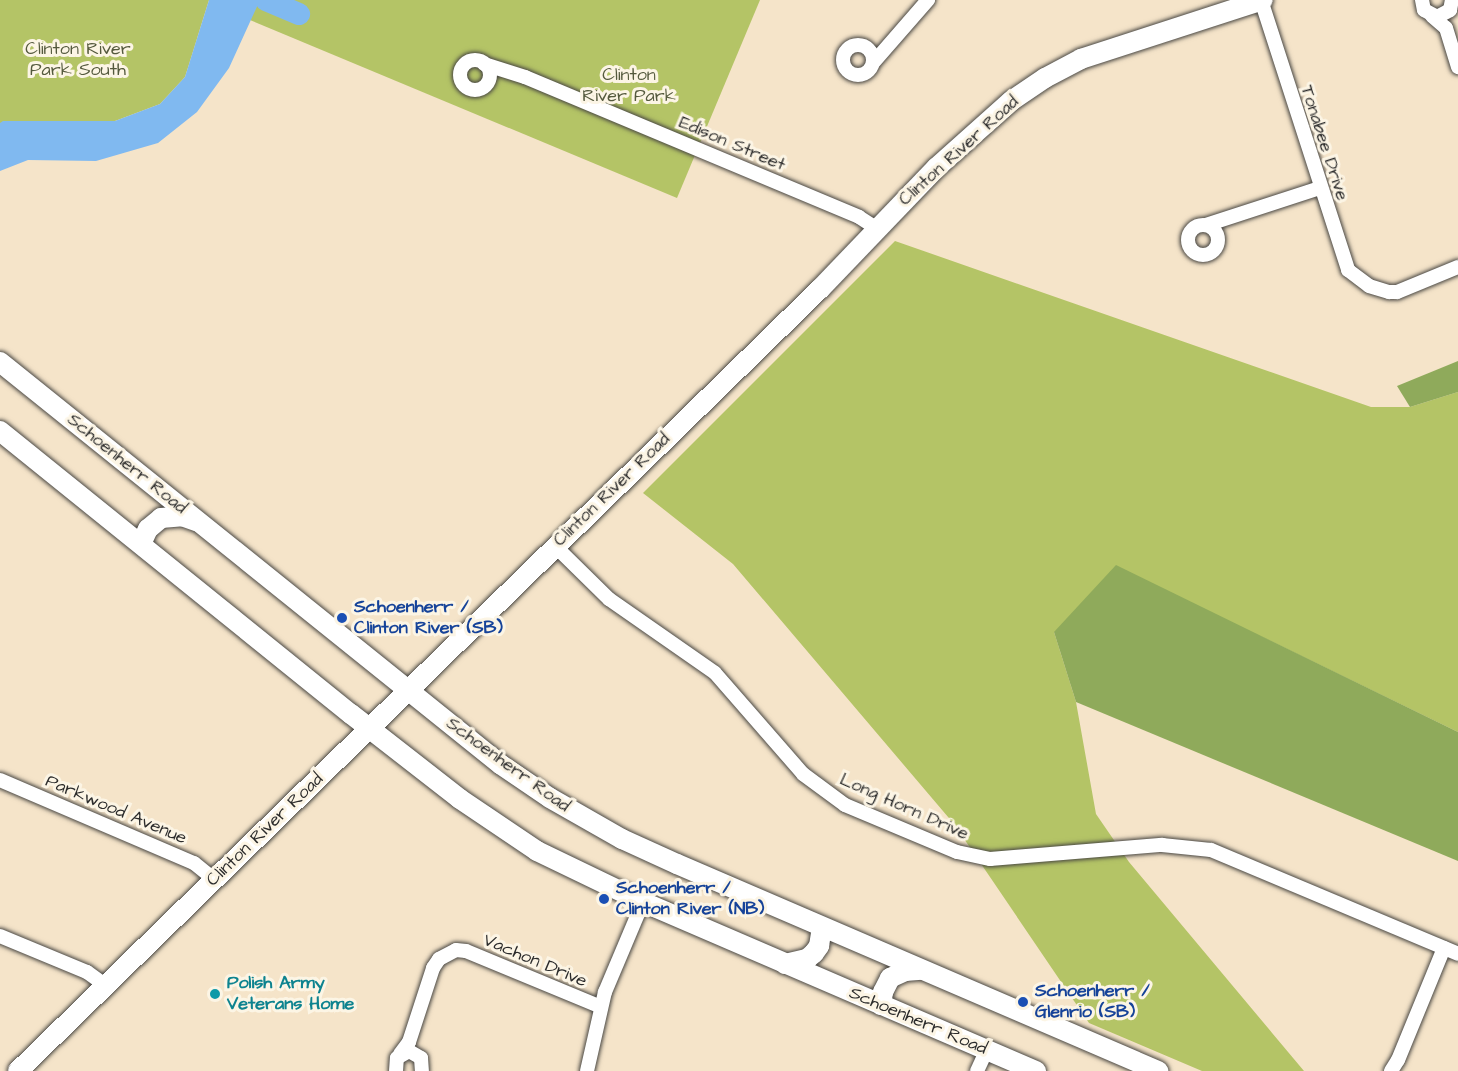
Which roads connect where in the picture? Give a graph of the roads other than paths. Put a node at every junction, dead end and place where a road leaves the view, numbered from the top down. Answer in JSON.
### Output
{"nodes":[{"id":1,"x":928,"y":0,"type":"edge"},
{"id":2,"x":1262,"y":0,"type":"edge"},
{"id":3,"x":1422,"y":0,"type":"edge"},
{"id":4,"x":1451,"y":5,"type":"edge"},
{"id":5,"x":1432,"y":16,"type":"junction"},
{"id":6,"x":1446,"y":28,"type":"junction"},
{"id":7,"x":889,"y":43,"type":"junction"},
{"id":8,"x":863,"y":46,"type":"junction"},
{"id":9,"x":873,"y":63,"type":"junction"},
{"id":10,"x":484,"y":64,"type":"junction"},
{"id":11,"x":1458,"y":67,"type":"edge"},
{"id":12,"x":504,"y":71,"type":"junction"},
{"id":13,"x":488,"y":82,"type":"junction"},
{"id":14,"x":1320,"y":188,"type":"junction"},
{"id":15,"x":1223,"y":220,"type":"junction"},
{"id":16,"x":1206,"y":225,"type":"junction"},
{"id":17,"x":876,"y":228,"type":"junction"},
{"id":18,"x":1218,"y":239,"type":"junction"},
{"id":19,"x":1458,"y":267,"type":"edge"},
{"id":20,"x":0,"y":362,"type":"edge"},
{"id":21,"x":0,"y":431,"type":"edge"},
{"id":22,"x":201,"y":523,"type":"junction"},
{"id":23,"x":141,"y":544,"type":"junction"},
{"id":24,"x":555,"y":546,"type":"junction"},
{"id":25,"x":409,"y":690,"type":"junction"},
{"id":26,"x":370,"y":728,"type":"junction"},
{"id":27,"x":0,"y":780,"type":"edge"},
{"id":28,"x":214,"y":879,"type":"junction"},
{"id":29,"x":643,"y":902,"type":"junction"},
{"id":30,"x":822,"y":927,"type":"junction"},
{"id":31,"x":0,"y":936,"type":"edge"},
{"id":32,"x":1444,"y":948,"type":"junction"},
{"id":33,"x":1458,"y":954,"type":"edge"},
{"id":34,"x":786,"y":964,"type":"junction"},
{"id":35,"x":921,"y":970,"type":"junction"},
{"id":36,"x":105,"y":985,"type":"junction"},
{"id":37,"x":881,"y":1005,"type":"junction"},
{"id":38,"x":601,"y":1007,"type":"junction"},
{"id":39,"x":409,"y":1042,"type":"junction"},
{"id":40,"x":987,"y":1050,"type":"junction"},
{"id":41,"x":400,"y":1054,"type":"junction"},
{"id":42,"x":417,"y":1054,"type":"junction"},
{"id":43,"x":18,"y":1071,"type":"edge"},
{"id":44,"x":396,"y":1071,"type":"edge"},
{"id":45,"x":422,"y":1071,"type":"edge"},
{"id":46,"x":587,"y":1071,"type":"edge"},
{"id":47,"x":977,"y":1071,"type":"edge"},
{"id":48,"x":1036,"y":1071,"type":"edge"},
{"id":49,"x":1158,"y":1071,"type":"edge"},
{"id":50,"x":1391,"y":1071,"type":"edge"}],
"edges":[{"from":1,"to":7,"type":"street"},
{"from":2,"to":14,"type":"street","name":"Tonabee Drive"},
{"from":2,"to":17,"type":"main road","name":"Clinton River Road"},
{"from":3,"to":5,"type":"street"},
{"from":4,"to":5,"type":"street"},
{"from":4,"to":6,"type":"street"},
{"from":5,"to":6,"type":"street"},
{"from":6,"to":11,"type":"street"},
{"from":7,"to":8,"type":"street"},
{"from":7,"to":9,"type":"street"},
{"from":8,"to":9,"type":"street"},
{"from":8,"to":9,"type":"street"},
{"from":10,"to":12,"type":"street","name":"Edison Street"},
{"from":10,"to":13,"type":"street"},
{"from":10,"to":13,"type":"street"},
{"from":12,"to":13,"type":"street"},
{"from":12,"to":17,"type":"street","name":"Edison Street"},
{"from":14,"to":15,"type":"street"},
{"from":14,"to":19,"type":"street","name":"Tonabee Drive"},
{"from":15,"to":16,"type":"street"},
{"from":15,"to":18,"type":"street"},
{"from":16,"to":18,"type":"street"},
{"from":16,"to":18,"type":"street"},
{"from":17,"to":24,"type":"main road","name":"Clinton River Road"},
{"from":20,"to":22,"type":"main road","name":"Schoenherr Road"},
{"from":21,"to":23,"type":"main road","name":"Schoenherr Road"},
{"from":22,"to":23,"type":"main road"},
{"from":22,"to":25,"type":"main road","name":"Schoenherr Road"},
{"from":23,"to":26,"type":"main road","name":"Schoenherr Road"},
{"from":24,"to":25,"type":"main road","name":"Clinton River Road"},
{"from":24,"to":32,"type":"street","name":"Long Horn Drive"},
{"from":25,"to":26,"type":"main road","name":"Clinton River Road"},
{"from":25,"to":30,"type":"main road","name":"Schoenherr Road"},
{"from":26,"to":28,"type":"main road","name":"Clinton River Road"},
{"from":26,"to":29,"type":"main road","name":"Schoenherr Road"},
{"from":27,"to":28,"type":"street","name":"Parkwood Avenue"},
{"from":28,"to":36,"type":"main road","name":"Clinton River Road"},
{"from":29,"to":34,"type":"main road","name":"Schoenherr Road"},
{"from":29,"to":38,"type":"street"},
{"from":30,"to":34,"type":"main road"},
{"from":30,"to":35,"type":"main road","name":"Schoenherr Road"},
{"from":31,"to":36,"type":"street"},
{"from":32,"to":33,"type":"street","name":"Long Horn Drive"},
{"from":32,"to":50,"type":"street"},
{"from":34,"to":37,"type":"main road","name":"Schoenherr Road"},
{"from":35,"to":37,"type":"main road"},
{"from":35,"to":49,"type":"main road","name":"Schoenherr Road"},
{"from":36,"to":43,"type":"main road","name":"Clinton River Road"},
{"from":37,"to":40,"type":"main road","name":"Schoenherr Road"},
{"from":38,"to":39,"type":"street","name":"Vachon Drive"},
{"from":38,"to":46,"type":"street"},
{"from":39,"to":41,"type":"street","name":"Vachon Drive"},
{"from":39,"to":42,"type":"street"},
{"from":40,"to":47,"type":"street"},
{"from":40,"to":48,"type":"main road","name":"Schoenherr Road"},
{"from":41,"to":42,"type":"street"},
{"from":41,"to":44,"type":"street","name":"Vachon Drive"},
{"from":42,"to":45,"type":"street"}]}
